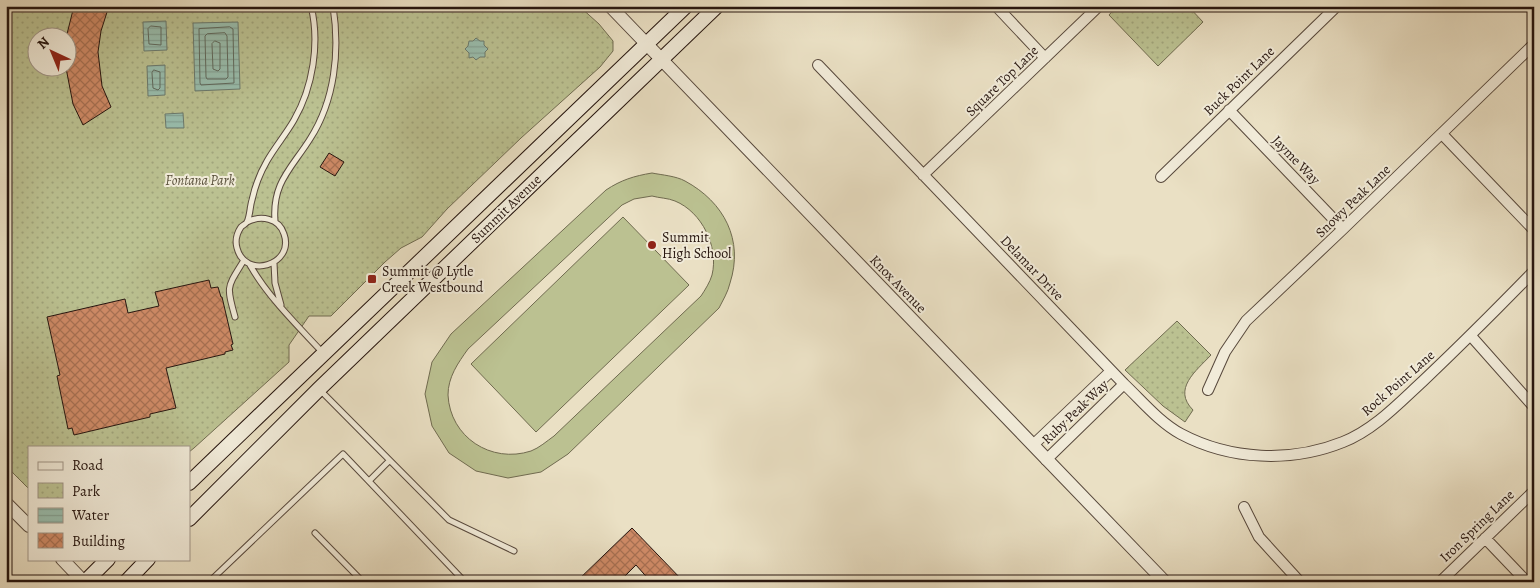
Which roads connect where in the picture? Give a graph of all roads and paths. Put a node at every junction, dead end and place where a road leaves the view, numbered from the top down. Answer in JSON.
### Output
{"nodes":[{"id":1,"x":311,"y":6,"type":"edge"},
{"id":2,"x":334,"y":6,"type":"edge"},
{"id":3,"x":610,"y":6,"type":"edge"},
{"id":4,"x":686,"y":6,"type":"edge"},
{"id":5,"x":717,"y":6,"type":"edge"},
{"id":6,"x":996,"y":6,"type":"edge"},
{"id":7,"x":1099,"y":6,"type":"edge"},
{"id":8,"x":1337,"y":6,"type":"edge"},
{"id":9,"x":646,"y":44,"type":"junction"},
{"id":10,"x":1534,"y":44,"type":"edge"},
{"id":11,"x":1045,"y":58,"type":"junction"},
{"id":12,"x":661,"y":60,"type":"junction"},
{"id":13,"x":818,"y":65,"type":"dead end"},
{"id":14,"x":1229,"y":110,"type":"junction"},
{"id":15,"x":1442,"y":134,"type":"junction"},
{"id":16,"x":923,"y":175,"type":"junction"},
{"id":17,"x":1160,"y":176,"type":"dead end"},
{"id":18,"x":247,"y":222,"type":"junction"},
{"id":19,"x":274,"y":222,"type":"junction"},
{"id":20,"x":1344,"y":229,"type":"junction"},
{"id":21,"x":1534,"y":230,"type":"edge"},
{"id":22,"x":244,"y":260,"type":"junction"},
{"id":23,"x":274,"y":263,"type":"junction"},
{"id":24,"x":250,"y":265,"type":"junction"},
{"id":25,"x":1534,"y":271,"type":"edge"},
{"id":26,"x":281,"y":306,"type":"junction"},
{"id":27,"x":235,"y":317,"type":"dead end"},
{"id":28,"x":1471,"y":336,"type":"junction"},
{"id":29,"x":324,"y":354,"type":"junction"},
{"id":30,"x":1111,"y":371,"type":"junction"},
{"id":31,"x":1124,"y":384,"type":"junction"},
{"id":32,"x":319,"y":389,"type":"junction"},
{"id":33,"x":1208,"y":390,"type":"dead end"},
{"id":34,"x":1534,"y":406,"type":"edge"},
{"id":35,"x":1033,"y":446,"type":"junction"},
{"id":36,"x":1249,"y":455,"type":"joint"},
{"id":37,"x":1046,"y":460,"type":"junction"},
{"id":38,"x":389,"y":461,"type":"junction"},
{"id":39,"x":190,"y":481,"type":"edge"},
{"id":40,"x":369,"y":481,"type":"junction"},
{"id":41,"x":1534,"y":491,"type":"edge"},
{"id":42,"x":6,"y":503,"type":"edge"},
{"id":43,"x":1244,"y":507,"type":"dead end"},
{"id":44,"x":190,"y":518,"type":"edge"},
{"id":45,"x":28,"y":525,"type":"edge"},
{"id":46,"x":315,"y":533,"type":"dead end"},
{"id":47,"x":1485,"y":538,"type":"junction"},
{"id":48,"x":514,"y":551,"type":"dead end"},
{"id":49,"x":63,"y":560,"type":"edge"},
{"id":50,"x":107,"y":560,"type":"edge"},
{"id":51,"x":147,"y":560,"type":"edge"},
{"id":52,"x":84,"y":582,"type":"edge"},
{"id":53,"x":126,"y":582,"type":"edge"},
{"id":54,"x":209,"y":582,"type":"edge"},
{"id":55,"x":363,"y":582,"type":"edge"},
{"id":56,"x":465,"y":582,"type":"edge"},
{"id":57,"x":1165,"y":582,"type":"edge"},
{"id":58,"x":1300,"y":582,"type":"edge"},
{"id":59,"x":1440,"y":582,"type":"edge"},
{"id":60,"x":1527,"y":582,"type":"edge"}],
"edges":[{"from":1,"to":18,"type":"lane"},
{"from":2,"to":19,"type":"lane"},
{"from":3,"to":9,"type":"street","name":"Knox Avenue"},
{"from":4,"to":9,"type":"main road","name":"Summit Avenue"},
{"from":5,"to":12,"type":"main road","name":"Summit Avenue"},
{"from":6,"to":11,"type":"street"},
{"from":7,"to":11,"type":"street","name":"Square Top Lane"},
{"from":8,"to":14,"type":"street","name":"Buck Point Lane"},
{"from":9,"to":12,"type":"street","name":"Knox Avenue"},
{"from":9,"to":29,"type":"main road","name":"Summit Avenue"},
{"from":10,"to":15,"type":"street","name":"Snowy Peak Lane"},
{"from":11,"to":16,"type":"street","name":"Square Top Lane"},
{"from":12,"to":32,"type":"main road","name":"Summit Avenue"},
{"from":12,"to":35,"type":"street","name":"Knox Avenue"},
{"from":13,"to":16,"type":"street","name":"Delamar Drive"},
{"from":14,"to":17,"type":"street","name":"Buck Point Lane"},
{"from":14,"to":20,"type":"street","name":"Jayme Way"},
{"from":15,"to":20,"type":"street","name":"Snowy Peak Lane"},
{"from":15,"to":21,"type":"street"},
{"from":16,"to":30,"type":"street","name":"Delamar Drive"},
{"from":18,"to":19,"type":"lane"},
{"from":18,"to":22,"type":"lane"},
{"from":19,"to":23,"type":"lane"},
{"from":20,"to":33,"type":"street","name":"Snowy Peak Lane"},
{"from":22,"to":24,"type":"lane"},
{"from":22,"to":27,"type":"lane"},
{"from":23,"to":24,"type":"lane"},
{"from":23,"to":26,"type":"lane"},
{"from":24,"to":26,"type":"lane"},
{"from":25,"to":28,"type":"street","name":"Rock Point Lane"},
{"from":26,"to":29,"type":"lane"},
{"from":28,"to":34,"type":"street"},
{"from":28,"to":36,"type":"street","name":"Rock Point Lane"},
{"from":29,"to":39,"type":"main road","name":"Summit Avenue"},
{"from":30,"to":31,"type":"street","name":"Delamar Drive"},
{"from":30,"to":35,"type":"street","name":"Ruby Peak Way"},
{"from":31,"to":36,"type":"street","name":"Delamar Drive"},
{"from":31,"to":37,"type":"street","name":"Ruby Peak Way"},
{"from":32,"to":38,"type":"lane"},
{"from":32,"to":44,"type":"main road","name":"Summit Avenue"},
{"from":35,"to":37,"type":"street","name":"Knox Avenue"},
{"from":37,"to":57,"type":"street","name":"Knox Avenue"},
{"from":38,"to":40,"type":"lane"},
{"from":38,"to":48,"type":"lane"},
{"from":40,"to":54,"type":"lane"},
{"from":40,"to":56,"type":"lane"},
{"from":41,"to":47,"type":"street","name":"Iron Spring Lane"},
{"from":42,"to":45,"type":"street"},
{"from":43,"to":58,"type":"street"},
{"from":46,"to":55,"type":"lane"},
{"from":47,"to":59,"type":"street","name":"Iron Spring Lane"},
{"from":47,"to":60,"type":"street"},
{"from":49,"to":52,"type":"street"},
{"from":50,"to":52,"type":"main road"},
{"from":51,"to":53,"type":"main road"}]}
